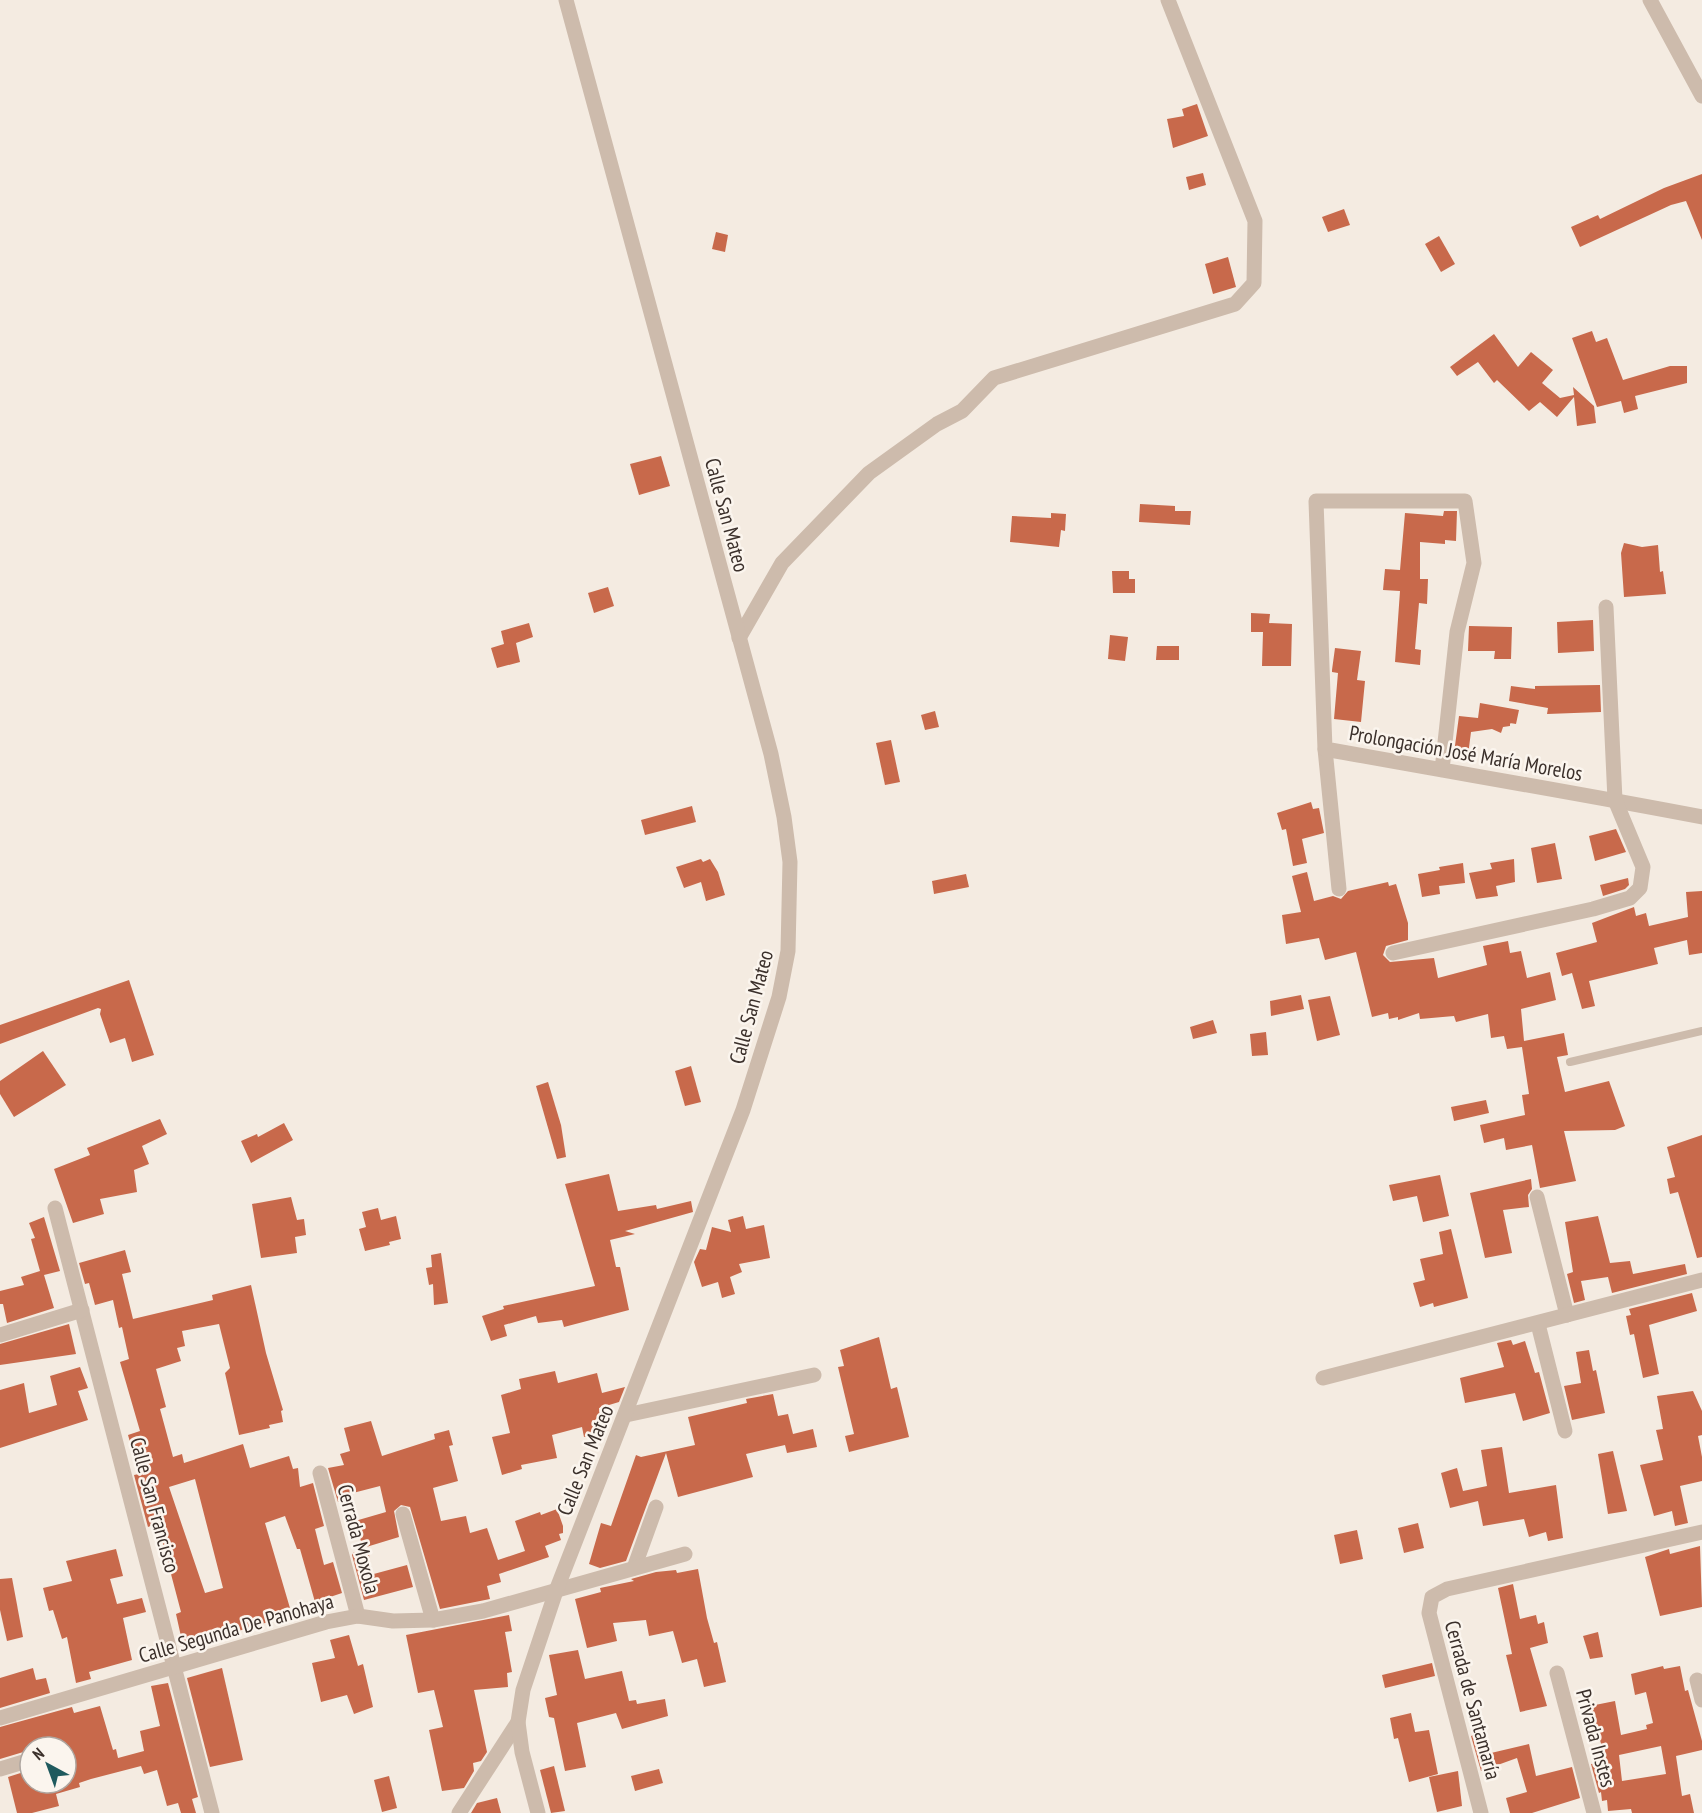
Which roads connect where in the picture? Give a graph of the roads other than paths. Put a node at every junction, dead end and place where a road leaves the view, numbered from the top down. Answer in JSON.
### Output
{"nodes":[{"id":1,"x":566,"y":0,"type":"edge"},
{"id":2,"x":1168,"y":0,"type":"edge"},
{"id":3,"x":1650,"y":0,"type":"edge"},
{"id":4,"x":1702,"y":96,"type":"edge"},
{"id":5,"x":1606,"y":607,"type":"dead end"},
{"id":6,"x":739,"y":638,"type":"junction"},
{"id":7,"x":1325,"y":750,"type":"junction"},
{"id":8,"x":1442,"y":770,"type":"junction"},
{"id":9,"x":1615,"y":800,"type":"junction"},
{"id":10,"x":1702,"y":816,"type":"edge"},
{"id":11,"x":1339,"y":889,"type":"dead end"},
{"id":12,"x":1393,"y":953,"type":"dead end"},
{"id":13,"x":1702,"y":1031,"type":"edge"},
{"id":14,"x":1570,"y":1062,"type":"dead end"},
{"id":15,"x":1537,"y":1197,"type":"dead end"},
{"id":16,"x":54,"y":1208,"type":"dead end"},
{"id":17,"x":1702,"y":1280,"type":"edge"},
{"id":18,"x":82,"y":1310,"type":"junction"},
{"id":19,"x":1567,"y":1315,"type":"junction"},
{"id":20,"x":1538,"y":1324,"type":"junction"},
{"id":21,"x":0,"y":1335,"type":"edge"},
{"id":22,"x":814,"y":1375,"type":"dead end"},
{"id":23,"x":1323,"y":1378,"type":"dead end"},
{"id":24,"x":626,"y":1416,"type":"junction"},
{"id":25,"x":1565,"y":1431,"type":"dead end"},
{"id":26,"x":320,"y":1473,"type":"dead end"},
{"id":27,"x":656,"y":1507,"type":"dead end"},
{"id":28,"x":403,"y":1514,"type":"dead end"},
{"id":29,"x":1702,"y":1532,"type":"edge"},
{"id":30,"x":684,"y":1554,"type":"dead end"},
{"id":31,"x":634,"y":1568,"type":"junction"},
{"id":32,"x":556,"y":1591,"type":"junction"},
{"id":33,"x":358,"y":1616,"type":"junction"},
{"id":34,"x":433,"y":1620,"type":"junction"},
{"id":35,"x":175,"y":1667,"type":"junction"},
{"id":36,"x":1557,"y":1673,"type":"dead end"},
{"id":37,"x":1697,"y":1680,"type":"dead end"},
{"id":38,"x":1702,"y":1700,"type":"edge"},
{"id":39,"x":0,"y":1718,"type":"edge"},
{"id":40,"x":518,"y":1722,"type":"junction"},
{"id":41,"x":18,"y":1764,"type":"edge"},
{"id":42,"x":0,"y":1769,"type":"edge"},
{"id":43,"x":212,"y":1813,"type":"edge"},
{"id":44,"x":459,"y":1813,"type":"edge"},
{"id":45,"x":538,"y":1813,"type":"edge"},
{"id":46,"x":1481,"y":1813,"type":"edge"},
{"id":47,"x":1594,"y":1813,"type":"edge"}],
"edges":[{"from":1,"to":6,"type":"street","name":"Calle San Mateo"},
{"from":2,"to":6,"type":"street"},
{"from":3,"to":4,"type":"street"},
{"from":5,"to":9,"type":"street"},
{"from":6,"to":24,"type":"street","name":"Calle San Mateo"},
{"from":7,"to":8,"type":"street","name":"Prolongación José María Morelos"},
{"from":7,"to":8,"type":"street","name":"Prolongación José María Morelos"},
{"from":7,"to":11,"type":"street"},
{"from":8,"to":9,"type":"street","name":"Prolongación José María Morelos"},
{"from":9,"to":10,"type":"street","name":"Prolongación José María Morelos"},
{"from":9,"to":12,"type":"street"},
{"from":13,"to":14,"type":"lane"},
{"from":15,"to":19,"type":"street"},
{"from":16,"to":18,"type":"street","name":"Calle San Francisco"},
{"from":17,"to":19,"type":"street"},
{"from":18,"to":21,"type":"street"},
{"from":18,"to":35,"type":"street","name":"Calle San Francisco"},
{"from":19,"to":20,"type":"street"},
{"from":20,"to":23,"type":"street"},
{"from":20,"to":25,"type":"street"},
{"from":22,"to":24,"type":"street"},
{"from":24,"to":32,"type":"street","name":"Calle San Mateo"},
{"from":26,"to":33,"type":"street","name":"Cerrada Moxola"},
{"from":27,"to":31,"type":"street"},
{"from":28,"to":34,"type":"street"},
{"from":29,"to":46,"type":"street","name":"Cerrada de Santamaría"},
{"from":30,"to":31,"type":"street","name":"Calle Segunda De Panohaya"},
{"from":31,"to":32,"type":"street","name":"Calle Segunda De Panohaya"},
{"from":32,"to":34,"type":"street","name":"Calle Segunda De Panohaya"},
{"from":32,"to":40,"type":"street","name":"Calle San Mateo"},
{"from":33,"to":34,"type":"street","name":"Calle Segunda De Panohaya"},
{"from":33,"to":35,"type":"street","name":"Calle Segunda De Panohaya"},
{"from":35,"to":39,"type":"street","name":"Calle Segunda De Panohaya"},
{"from":35,"to":43,"type":"street","name":"Calle San Francisco"},
{"from":36,"to":47,"type":"street","name":"Privada Instes"},
{"from":37,"to":38,"type":"street"},
{"from":40,"to":44,"type":"street","name":"Calle San Mateo"},
{"from":40,"to":45,"type":"street"},
{"from":41,"to":42,"type":"street"}]}
